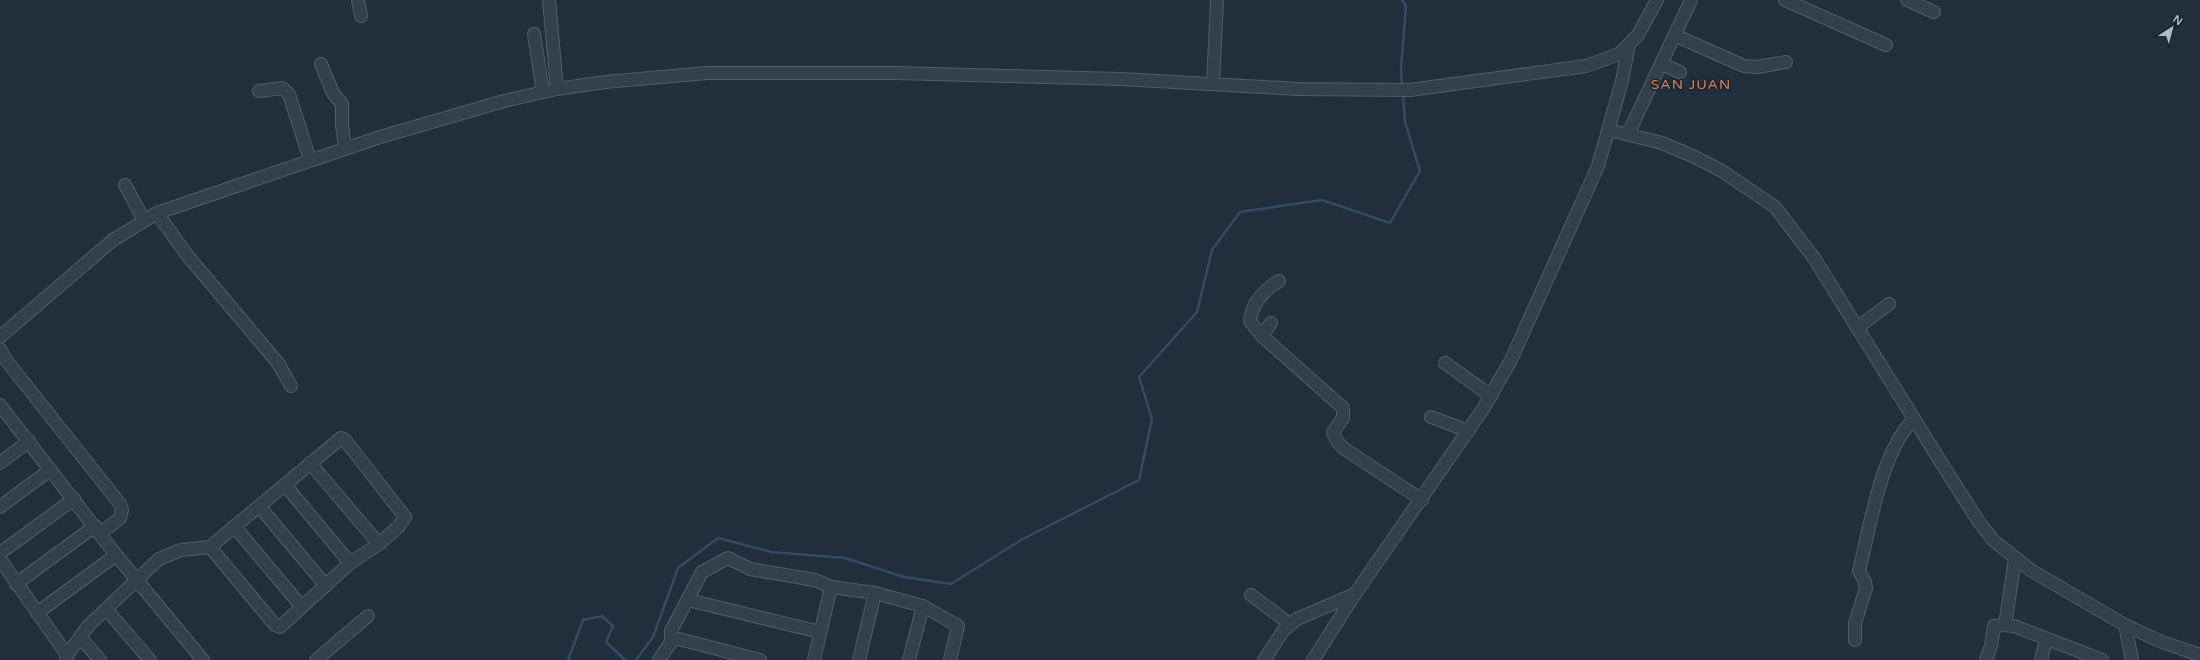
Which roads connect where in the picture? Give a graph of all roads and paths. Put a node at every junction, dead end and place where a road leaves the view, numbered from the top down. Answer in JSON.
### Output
{"nodes":[{"id":1,"x":358,"y":0,"type":"edge"},
{"id":2,"x":549,"y":0,"type":"edge"},
{"id":3,"x":1217,"y":0,"type":"edge"},
{"id":4,"x":1657,"y":0,"type":"edge"},
{"id":5,"x":1691,"y":0,"type":"edge"},
{"id":6,"x":1785,"y":0,"type":"edge"},
{"id":7,"x":1907,"y":0,"type":"edge"},
{"id":8,"x":1934,"y":12,"type":"dead end"},
{"id":9,"x":361,"y":16,"type":"dead end"},
{"id":10,"x":534,"y":34,"type":"dead end"},
{"id":11,"x":1674,"y":34,"type":"junction"},
{"id":12,"x":1629,"y":44,"type":"junction"},
{"id":13,"x":1886,"y":45,"type":"dead end"},
{"id":14,"x":1786,"y":62,"type":"dead end"},
{"id":15,"x":321,"y":64,"type":"dead end"},
{"id":16,"x":1661,"y":64,"type":"junction"},
{"id":17,"x":1680,"y":72,"type":"dead end"},
{"id":18,"x":1213,"y":84,"type":"junction"},
{"id":19,"x":557,"y":89,"type":"junction"},
{"id":20,"x":259,"y":91,"type":"dead end"},
{"id":21,"x":543,"y":92,"type":"junction"},
{"id":22,"x":1609,"y":130,"type":"junction"},
{"id":23,"x":1628,"y":134,"type":"junction"},
{"id":24,"x":345,"y":148,"type":"junction"},
{"id":25,"x":310,"y":160,"type":"junction"},
{"id":26,"x":125,"y":185,"type":"dead end"},
{"id":27,"x":156,"y":213,"type":"junction"},
{"id":28,"x":144,"y":220,"type":"junction"},
{"id":29,"x":1279,"y":280,"type":"dead end"},
{"id":30,"x":1889,"y":304,"type":"dead end"},
{"id":31,"x":1271,"y":324,"type":"dead end"},
{"id":32,"x":1857,"y":328,"type":"junction"},
{"id":33,"x":1262,"y":336,"type":"junction"},
{"id":34,"x":0,"y":337,"type":"edge"},
{"id":35,"x":0,"y":349,"type":"edge"},
{"id":36,"x":3,"y":362,"type":"edge"},
{"id":37,"x":1445,"y":363,"type":"dead end"},
{"id":38,"x":291,"y":386,"type":"dead end"},
{"id":39,"x":1491,"y":396,"type":"junction"},
{"id":40,"x":2,"y":411,"type":"edge"},
{"id":41,"x":1431,"y":417,"type":"dead end"},
{"id":42,"x":1914,"y":419,"type":"junction"},
{"id":43,"x":1468,"y":432,"type":"junction"},
{"id":44,"x":28,"y":442,"type":"junction"},
{"id":45,"x":0,"y":463,"type":"edge"},
{"id":46,"x":310,"y":463,"type":"junction"},
{"id":47,"x":50,"y":470,"type":"junction"},
{"id":48,"x":285,"y":485,"type":"junction"},
{"id":49,"x":74,"y":499,"type":"junction"},
{"id":50,"x":1422,"y":500,"type":"junction"},
{"id":51,"x":259,"y":506,"type":"junction"},
{"id":52,"x":0,"y":507,"type":"edge"},
{"id":53,"x":234,"y":526,"type":"junction"},
{"id":54,"x":98,"y":530,"type":"junction"},
{"id":55,"x":379,"y":544,"type":"junction"},
{"id":56,"x":210,"y":547,"type":"junction"},
{"id":57,"x":0,"y":553,"type":"edge"},
{"id":58,"x":116,"y":555,"type":"junction"},
{"id":59,"x":0,"y":559,"type":"edge"},
{"id":60,"x":2015,"y":559,"type":"junction"},
{"id":61,"x":350,"y":563,"type":"junction"},
{"id":62,"x":137,"y":581,"type":"junction"},
{"id":63,"x":16,"y":584,"type":"junction"},
{"id":64,"x":326,"y":586,"type":"junction"},
{"id":65,"x":831,"y":587,"type":"junction"},
{"id":66,"x":875,"y":594,"type":"junction"},
{"id":67,"x":1356,"y":594,"type":"junction"},
{"id":68,"x":1251,"y":595,"type":"dead end"},
{"id":69,"x":688,"y":600,"type":"junction"},
{"id":70,"x":923,"y":606,"type":"junction"},
{"id":71,"x":302,"y":607,"type":"junction"},
{"id":72,"x":106,"y":609,"type":"junction"},
{"id":73,"x":37,"y":613,"type":"junction"},
{"id":74,"x":368,"y":616,"type":"dead end"},
{"id":75,"x":1290,"y":624,"type":"junction"},
{"id":76,"x":2004,"y":625,"type":"junction"},
{"id":77,"x":2125,"y":625,"type":"junction"},
{"id":78,"x":820,"y":632,"type":"junction"},
{"id":79,"x":80,"y":636,"type":"junction"},
{"id":80,"x":671,"y":637,"type":"junction"},
{"id":81,"x":1854,"y":640,"type":"dead end"},
{"id":82,"x":2046,"y":640,"type":"junction"},
{"id":83,"x":2200,"y":654,"type":"edge"},
{"id":84,"x":2069,"y":655,"type":"edge"},
{"id":85,"x":66,"y":658,"type":"edge"},
{"id":86,"x":100,"y":660,"type":"edge"},
{"id":87,"x":150,"y":660,"type":"edge"},
{"id":88,"x":203,"y":660,"type":"edge"},
{"id":89,"x":316,"y":660,"type":"edge"},
{"id":90,"x":659,"y":660,"type":"edge"},
{"id":91,"x":760,"y":660,"type":"edge"},
{"id":92,"x":814,"y":660,"type":"edge"},
{"id":93,"x":859,"y":660,"type":"edge"},
{"id":94,"x":909,"y":660,"type":"edge"},
{"id":95,"x":950,"y":660,"type":"edge"},
{"id":96,"x":1264,"y":660,"type":"edge"},
{"id":97,"x":1313,"y":660,"type":"edge"},
{"id":98,"x":1986,"y":660,"type":"edge"},
{"id":99,"x":2041,"y":660,"type":"edge"},
{"id":100,"x":2102,"y":660,"type":"edge"},
{"id":101,"x":2132,"y":660,"type":"edge"}],
"edges":[{"from":1,"to":9,"type":"street"},
{"from":2,"to":19,"type":"street"},
{"from":3,"to":18,"type":"street"},
{"from":4,"to":12,"type":"street"},
{"from":5,"to":11,"type":"street"},
{"from":6,"to":13,"type":"street"},
{"from":7,"to":8,"type":"street"},
{"from":10,"to":21,"type":"street"},
{"from":11,"to":14,"type":"street"},
{"from":11,"to":16,"type":"street"},
{"from":12,"to":18,"type":"street"},
{"from":12,"to":22,"type":"street"},
{"from":15,"to":24,"type":"street"},
{"from":16,"to":17,"type":"street"},
{"from":16,"to":23,"type":"street"},
{"from":18,"to":19,"type":"street"},
{"from":19,"to":21,"type":"street"},
{"from":20,"to":25,"type":"street"},
{"from":21,"to":24,"type":"street"},
{"from":22,"to":23,"type":"street"},
{"from":22,"to":39,"type":"street"},
{"from":23,"to":32,"type":"street"},
{"from":24,"to":25,"type":"street"},
{"from":25,"to":27,"type":"street"},
{"from":26,"to":28,"type":"street"},
{"from":27,"to":28,"type":"street"},
{"from":27,"to":38,"type":"street"},
{"from":28,"to":34,"type":"street"},
{"from":29,"to":33,"type":"street"},
{"from":30,"to":32,"type":"street"},
{"from":31,"to":33,"type":"street"},
{"from":32,"to":42,"type":"street"},
{"from":33,"to":50,"type":"street"},
{"from":35,"to":36,"type":"street"},
{"from":36,"to":54,"type":"street"},
{"from":37,"to":39,"type":"street"},
{"from":39,"to":43,"type":"street"},
{"from":40,"to":44,"type":"street"},
{"from":41,"to":43,"type":"street"},
{"from":42,"to":60,"type":"street"},
{"from":42,"to":81,"type":"street"},
{"from":43,"to":50,"type":"street"},
{"from":44,"to":45,"type":"street"},
{"from":44,"to":47,"type":"street"},
{"from":46,"to":48,"type":"street"},
{"from":46,"to":55,"type":"street"},
{"from":46,"to":55,"type":"street"},
{"from":47,"to":49,"type":"street"},
{"from":47,"to":52,"type":"street"},
{"from":48,"to":51,"type":"street"},
{"from":48,"to":61,"type":"street"},
{"from":49,"to":54,"type":"street"},
{"from":49,"to":57,"type":"street"},
{"from":50,"to":67,"type":"street"},
{"from":51,"to":53,"type":"street"},
{"from":51,"to":64,"type":"street"},
{"from":53,"to":56,"type":"street"},
{"from":53,"to":71,"type":"street"},
{"from":54,"to":58,"type":"street"},
{"from":54,"to":63,"type":"street"},
{"from":55,"to":61,"type":"street"},
{"from":56,"to":62,"type":"street"},
{"from":56,"to":71,"type":"street"},
{"from":58,"to":62,"type":"street"},
{"from":58,"to":73,"type":"street"},
{"from":59,"to":63,"type":"street"},
{"from":60,"to":76,"type":"street"},
{"from":60,"to":77,"type":"street"},
{"from":61,"to":64,"type":"street"},
{"from":62,"to":72,"type":"street"},
{"from":62,"to":88,"type":"street"},
{"from":63,"to":73,"type":"street"},
{"from":64,"to":71,"type":"street"},
{"from":65,"to":66,"type":"street"},
{"from":65,"to":69,"type":"street"},
{"from":65,"to":78,"type":"street"},
{"from":66,"to":70,"type":"street"},
{"from":66,"to":93,"type":"street"},
{"from":67,"to":75,"type":"street"},
{"from":67,"to":97,"type":"street"},
{"from":68,"to":75,"type":"street"},
{"from":69,"to":78,"type":"street"},
{"from":69,"to":80,"type":"street"},
{"from":70,"to":94,"type":"street"},
{"from":70,"to":95,"type":"street"},
{"from":72,"to":79,"type":"street"},
{"from":72,"to":87,"type":"street"},
{"from":73,"to":85,"type":"street"},
{"from":74,"to":89,"type":"street"},
{"from":75,"to":96,"type":"street"},
{"from":76,"to":82,"type":"street"},
{"from":76,"to":98,"type":"street"},
{"from":77,"to":83,"type":"street"},
{"from":77,"to":101,"type":"street"},
{"from":78,"to":92,"type":"street"},
{"from":79,"to":85,"type":"street"},
{"from":79,"to":86,"type":"street"},
{"from":80,"to":90,"type":"street"},
{"from":80,"to":91,"type":"street"},
{"from":82,"to":84,"type":"street"},
{"from":82,"to":99,"type":"street"},
{"from":84,"to":100,"type":"street"}]}
